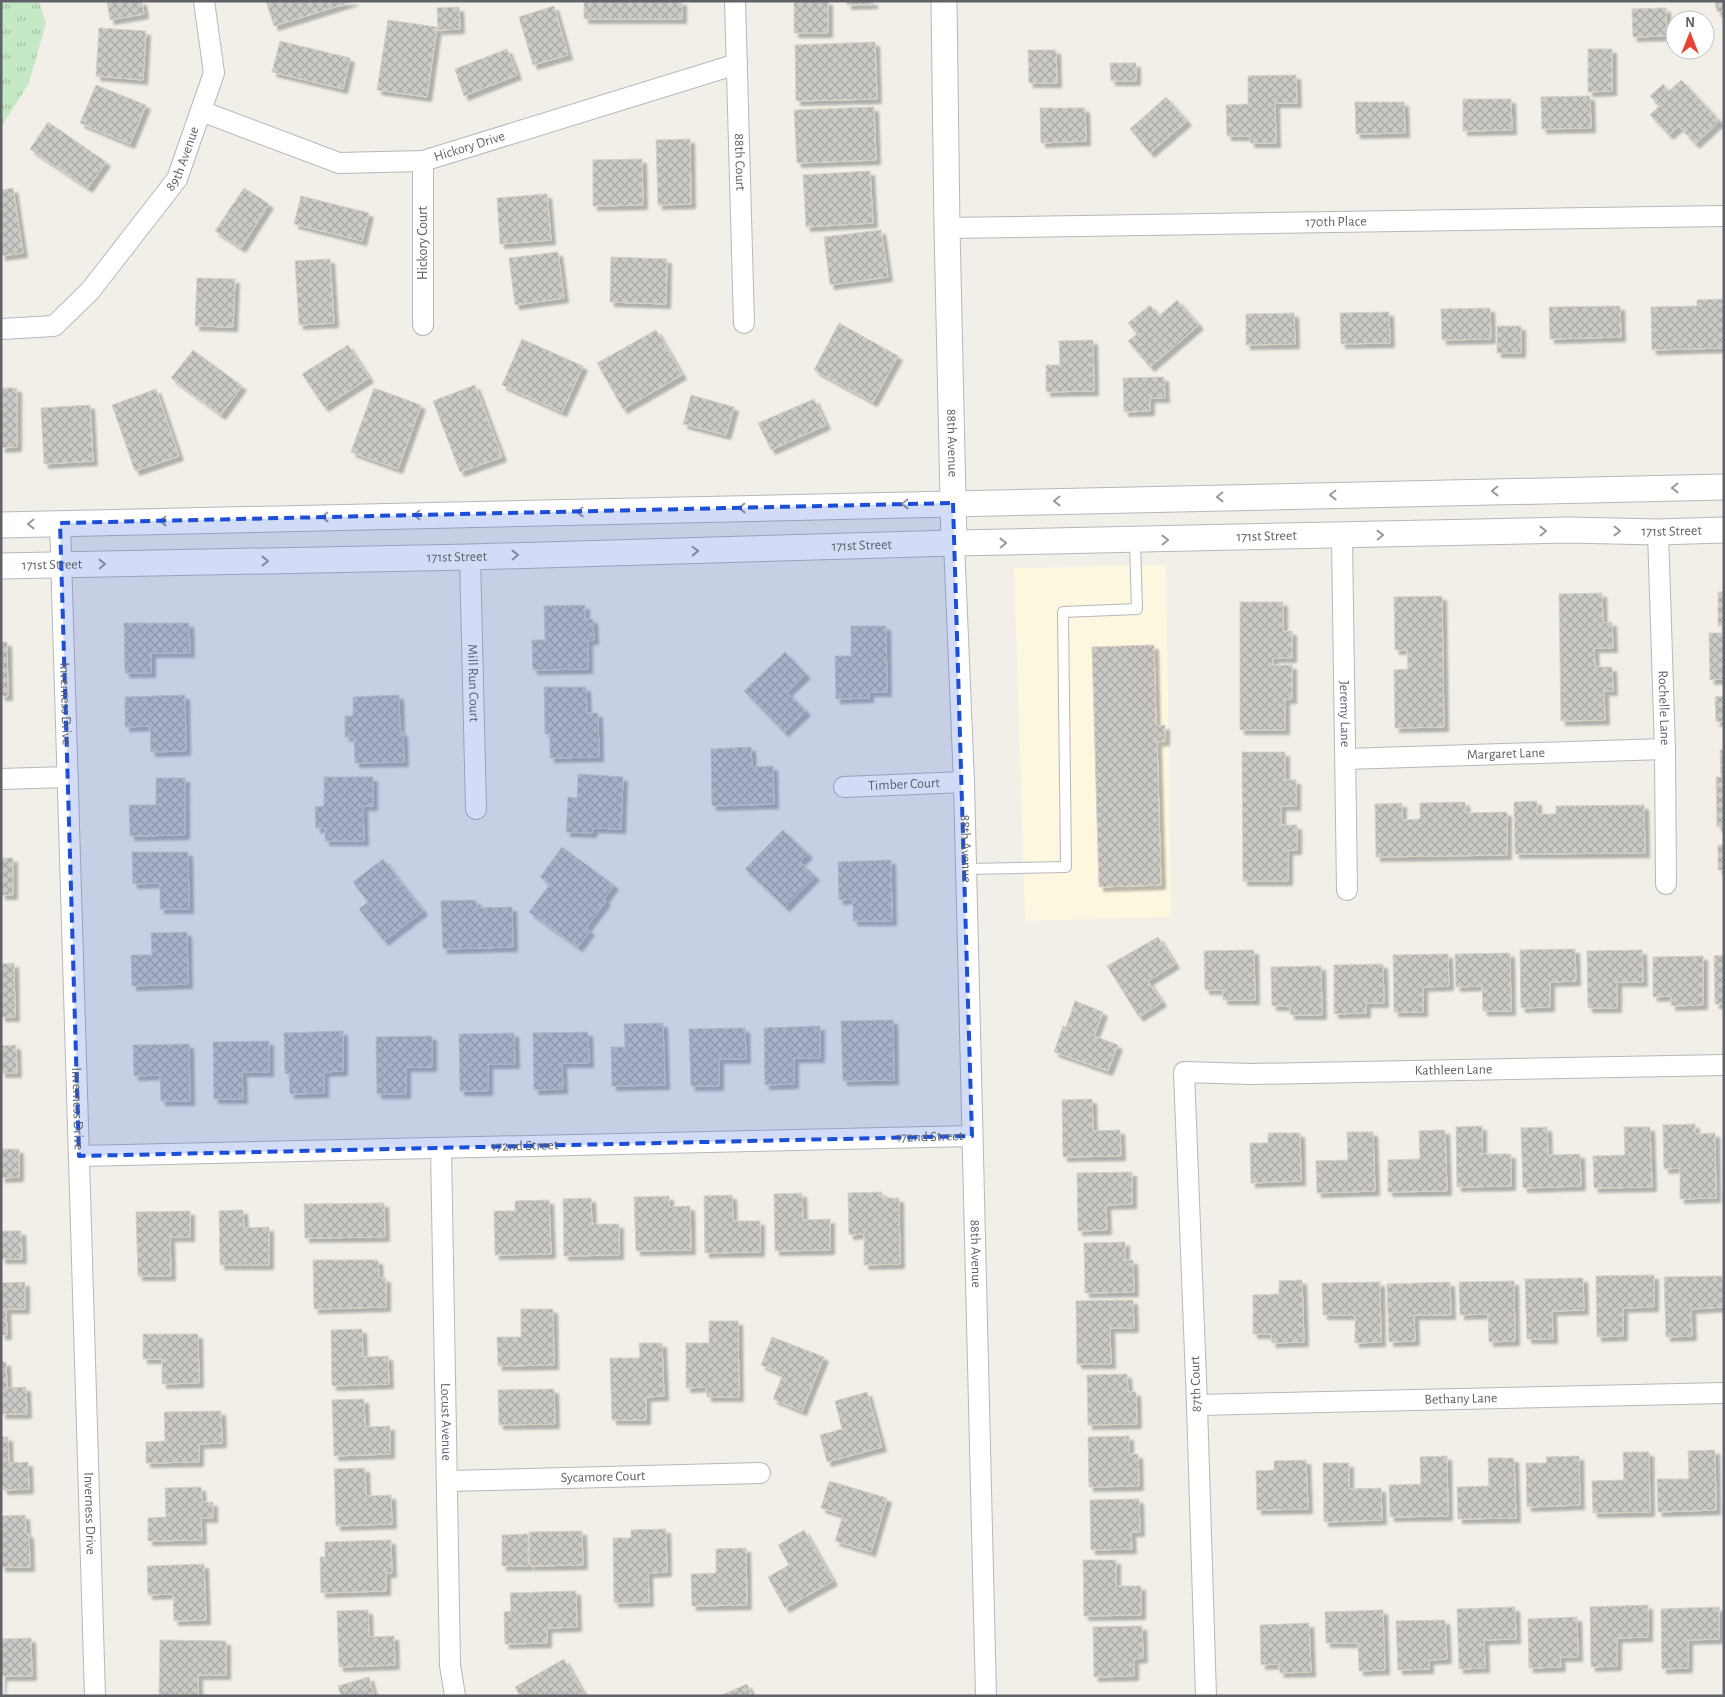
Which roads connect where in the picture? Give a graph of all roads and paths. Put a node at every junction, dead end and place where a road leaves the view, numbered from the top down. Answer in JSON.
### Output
{"nodes":[{"id":1,"x":204,"y":1,"type":"edge"},
{"id":2,"x":735,"y":1,"type":"edge"},
{"id":3,"x":944,"y":1,"type":"edge"},
{"id":4,"x":737,"y":64,"type":"junction"},
{"id":5,"x":200,"y":111,"type":"junction"},
{"id":6,"x":423,"y":161,"type":"junction"},
{"id":7,"x":1724,"y":216,"type":"edge"},
{"id":8,"x":946,"y":228,"type":"junction"},
{"id":9,"x":744,"y":323,"type":"dead end"},
{"id":10,"x":423,"y":325,"type":"dead end"},
{"id":11,"x":1,"y":329,"type":"edge"},
{"id":12,"x":1724,"y":487,"type":"edge"},
{"id":13,"x":953,"y":503,"type":"junction"},
{"id":14,"x":60,"y":523,"type":"junction"},
{"id":15,"x":1,"y":525,"type":"edge"},
{"id":16,"x":1724,"y":530,"type":"edge"},
{"id":17,"x":1658,"y":532,"type":"junction"},
{"id":18,"x":1342,"y":536,"type":"junction"},
{"id":19,"x":1135,"y":541,"type":"junction"},
{"id":20,"x":954,"y":543,"type":"junction"},
{"id":21,"x":470,"y":557,"type":"junction"},
{"id":22,"x":61,"y":565,"type":"junction"},
{"id":23,"x":1,"y":566,"type":"edge"},
{"id":24,"x":1665,"y":748,"type":"junction"},
{"id":25,"x":1346,"y":759,"type":"junction"},
{"id":26,"x":68,"y":777,"type":"junction"},
{"id":27,"x":1,"y":778,"type":"edge"},
{"id":28,"x":964,"y":782,"type":"junction"},
{"id":29,"x":844,"y":787,"type":"dead end"},
{"id":30,"x":476,"y":809,"type":"dead end"},
{"id":31,"x":966,"y":869,"type":"junction"},
{"id":32,"x":1666,"y":884,"type":"dead end"},
{"id":33,"x":1347,"y":890,"type":"dead end"},
{"id":34,"x":1724,"y":1065,"type":"edge"},
{"id":35,"x":1184,"y":1072,"type":"joint"},
{"id":36,"x":972,"y":1136,"type":"junction"},
{"id":37,"x":441,"y":1148,"type":"junction"},
{"id":38,"x":79,"y":1156,"type":"junction"},
{"id":39,"x":1724,"y":1393,"type":"edge"},
{"id":40,"x":1197,"y":1405,"type":"junction"},
{"id":41,"x":760,"y":1473,"type":"dead end"},
{"id":42,"x":447,"y":1481,"type":"junction"},
{"id":43,"x":94,"y":1696,"type":"edge"},
{"id":44,"x":455,"y":1696,"type":"edge"},
{"id":45,"x":986,"y":1696,"type":"edge"},
{"id":46,"x":1206,"y":1696,"type":"edge"}],
"edges":[{"from":1,"to":5,"type":"street","name":"89th Avenue"},
{"from":2,"to":4,"type":"street","name":"88th Court"},
{"from":3,"to":8,"type":"street","name":"88th Avenue"},
{"from":4,"to":6,"type":"street","name":"Hickory Drive"},
{"from":4,"to":9,"type":"street","name":"88th Court"},
{"from":5,"to":6,"type":"street","name":"Hickory Drive"},
{"from":5,"to":11,"type":"street","name":"89th Avenue"},
{"from":6,"to":10,"type":"street","name":"Hickory Court"},
{"from":7,"to":8,"type":"street","name":"170th Place"},
{"from":8,"to":13,"type":"street","name":"88th Avenue"},
{"from":12,"to":13,"type":"street","one_way":true},
{"from":13,"to":14,"type":"street","one_way":true},
{"from":13,"to":20,"type":"street","name":"88th Avenue"},
{"from":14,"to":15,"type":"street","one_way":true},
{"from":14,"to":22,"type":"street","name":"Inverness Drive"},
{"from":16,"to":17,"type":"street","name":"171st Street"},
{"from":18,"to":17,"type":"street","name":"171st Street","one_way":true},
{"from":17,"to":24,"type":"street","name":"Rochelle Lane"},
{"from":19,"to":18,"type":"street","name":"171st Street","one_way":true},
{"from":18,"to":25,"type":"street","name":"Jeremy Lane"},
{"from":20,"to":19,"type":"street","name":"171st Street","one_way":true},
{"from":19,"to":31,"type":"lane"},
{"from":21,"to":20,"type":"street","name":"171st Street","one_way":true},
{"from":20,"to":28,"type":"street","name":"88th Avenue"},
{"from":22,"to":21,"type":"street","name":"171st Street","one_way":true},
{"from":21,"to":30,"type":"street","name":"Mill Run Court"},
{"from":22,"to":23,"type":"street","name":"171st Street"},
{"from":22,"to":26,"type":"street","name":"Inverness Drive"},
{"from":24,"to":25,"type":"street","name":"Margaret Lane"},
{"from":24,"to":32,"type":"street","name":"Rochelle Lane"},
{"from":25,"to":33,"type":"street","name":"Jeremy Lane"},
{"from":26,"to":27,"type":"street"},
{"from":26,"to":38,"type":"street","name":"Inverness Drive"},
{"from":28,"to":29,"type":"street","name":"Timber Court"},
{"from":28,"to":31,"type":"street","name":"88th Avenue"},
{"from":31,"to":36,"type":"street","name":"88th Avenue"},
{"from":34,"to":35,"type":"street","name":"Kathleen Lane"},
{"from":35,"to":40,"type":"street","name":"87th Court"},
{"from":36,"to":37,"type":"street","name":"172nd Street"},
{"from":36,"to":45,"type":"street","name":"88th Avenue"},
{"from":37,"to":38,"type":"street","name":"172nd Street"},
{"from":37,"to":42,"type":"street","name":"Locust Avenue"},
{"from":38,"to":43,"type":"street","name":"Inverness Drive"},
{"from":39,"to":40,"type":"street","name":"Bethany Lane"},
{"from":40,"to":46,"type":"street","name":"87th Court"},
{"from":41,"to":42,"type":"street","name":"Sycamore Court"},
{"from":42,"to":44,"type":"street","name":"Locust Avenue"}]}
